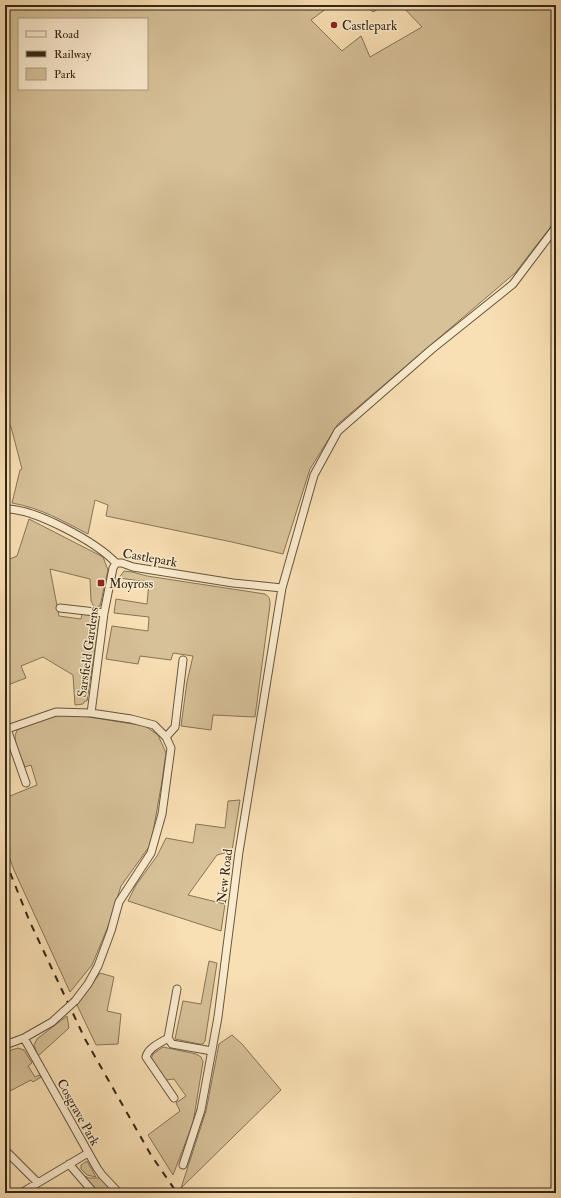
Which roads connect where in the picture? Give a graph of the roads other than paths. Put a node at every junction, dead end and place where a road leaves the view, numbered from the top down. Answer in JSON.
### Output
{"nodes":[{"id":1,"x":556,"y":227,"type":"edge"},
{"id":2,"x":5,"y":509,"type":"edge"},
{"id":3,"x":116,"y":563,"type":"junction"},
{"id":4,"x":282,"y":588,"type":"junction"},
{"id":5,"x":60,"y":608,"type":"dead end"},
{"id":6,"x":104,"y":613,"type":"junction"},
{"id":7,"x":183,"y":660,"type":"dead end"},
{"id":8,"x":91,"y":713,"type":"junction"},
{"id":9,"x":6,"y":727,"type":"edge"},
{"id":10,"x":166,"y":737,"type":"junction"},
{"id":11,"x":26,"y":783,"type":"dead end"},
{"id":12,"x":177,"y":989,"type":"dead end"},
{"id":13,"x":24,"y":1038,"type":"junction"},
{"id":14,"x":168,"y":1038,"type":"junction"},
{"id":15,"x":5,"y":1045,"type":"edge"},
{"id":16,"x":212,"y":1051,"type":"junction"},
{"id":17,"x":174,"y":1098,"type":"dead end"},
{"id":18,"x":5,"y":1150,"type":"edge"},
{"id":19,"x":88,"y":1153,"type":"junction"},
{"id":20,"x":69,"y":1164,"type":"junction"},
{"id":21,"x":183,"y":1165,"type":"dead end"},
{"id":22,"x":37,"y":1182,"type":"junction"},
{"id":23,"x":21,"y":1193,"type":"edge"},
{"id":24,"x":94,"y":1193,"type":"edge"},
{"id":25,"x":119,"y":1193,"type":"edge"}],
"edges":[{"from":1,"to":4,"type":"street","name":"New Road"},
{"from":2,"to":3,"type":"street","name":"Castlepark"},
{"from":3,"to":4,"type":"street","name":"Castlepark"},
{"from":3,"to":6,"type":"street","name":"Sarsfield Gardens"},
{"from":4,"to":16,"type":"street","name":"New Road"},
{"from":5,"to":6,"type":"street"},
{"from":6,"to":8,"type":"street","name":"Sarsfield Gardens"},
{"from":7,"to":10,"type":"street"},
{"from":8,"to":9,"type":"street"},
{"from":8,"to":10,"type":"street","name":"Sarsfield Gardens"},
{"from":9,"to":11,"type":"street"},
{"from":10,"to":13,"type":"street","bridge":true},
{"from":12,"to":14,"type":"street"},
{"from":13,"to":15,"type":"street"},
{"from":13,"to":19,"type":"street","name":"Cosgrave Park"},
{"from":14,"to":16,"type":"street"},
{"from":14,"to":17,"type":"street"},
{"from":16,"to":21,"type":"street","name":"New Road"},
{"from":18,"to":22,"type":"street"},
{"from":19,"to":20,"type":"street"},
{"from":19,"to":25,"type":"street","name":"Cosgrave Park"},
{"from":20,"to":22,"type":"street"},
{"from":20,"to":24,"type":"street"},
{"from":22,"to":23,"type":"street"}]}
